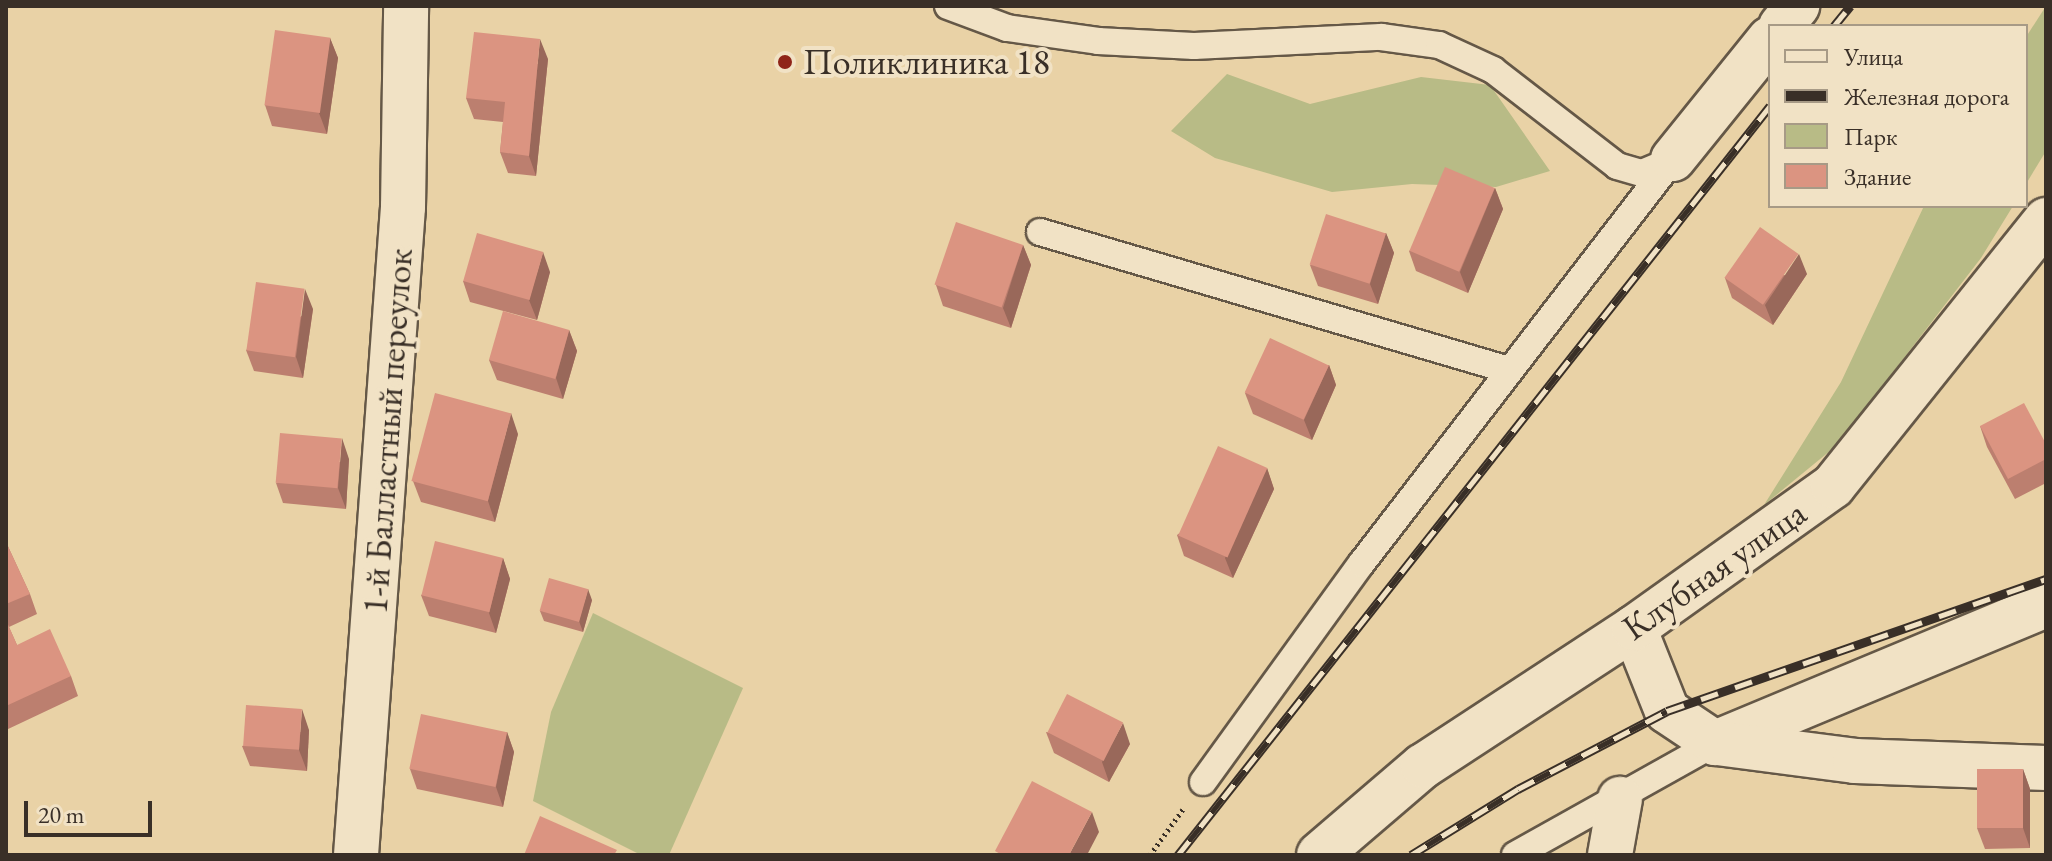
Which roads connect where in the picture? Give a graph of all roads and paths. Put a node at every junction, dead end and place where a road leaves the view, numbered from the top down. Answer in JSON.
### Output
{"nodes":[{"id":1,"x":406,"y":6,"type":"edge"},
{"id":2,"x":948,"y":6,"type":"edge"},
{"id":3,"x":1797,"y":6,"type":"edge"},
{"id":4,"x":1783,"y":24,"type":"edge"},
{"id":5,"x":1768,"y":41,"type":"edge"},
{"id":6,"x":1673,"y":159,"type":"junction"},
{"id":7,"x":2046,"y":220,"type":"edge"},
{"id":8,"x":1040,"y":232,"type":"dead end"},
{"id":9,"x":1509,"y":370,"type":"junction"},
{"id":10,"x":2046,"y":605,"type":"edge"},
{"id":11,"x":1634,"y":628,"type":"junction"},
{"id":12,"x":1715,"y":743,"type":"junction"},
{"id":13,"x":2046,"y":768,"type":"edge"},
{"id":14,"x":1203,"y":782,"type":"joint"},
{"id":15,"x":1620,"y":799,"type":"junction"},
{"id":16,"x":356,"y":855,"type":"edge"},
{"id":17,"x":1150,"y":855,"type":"edge"},
{"id":18,"x":1319,"y":855,"type":"edge"},
{"id":19,"x":1515,"y":855,"type":"edge"},
{"id":20,"x":1610,"y":855,"type":"edge"}],
"edges":[{"from":1,"to":16,"type":"street","name":"1-й Балластный переулок"},
{"from":2,"to":6,"type":"lane"},
{"from":3,"to":4,"type":"street"},
{"from":5,"to":6,"type":"street"},
{"from":6,"to":9,"type":"lane"},
{"from":7,"to":11,"type":"street","name":"Клубная улица"},
{"from":8,"to":9,"type":"lane"},
{"from":9,"to":14,"type":"lane"},
{"from":10,"to":12,"type":"street"},
{"from":11,"to":12,"type":"street"},
{"from":11,"to":18,"type":"street","name":"Клубная улица"},
{"from":12,"to":13,"type":"street"},
{"from":12,"to":15,"type":"lane"},
{"from":14,"to":17,"type":"path"},
{"from":15,"to":19,"type":"lane"},
{"from":15,"to":20,"type":"street"}]}
